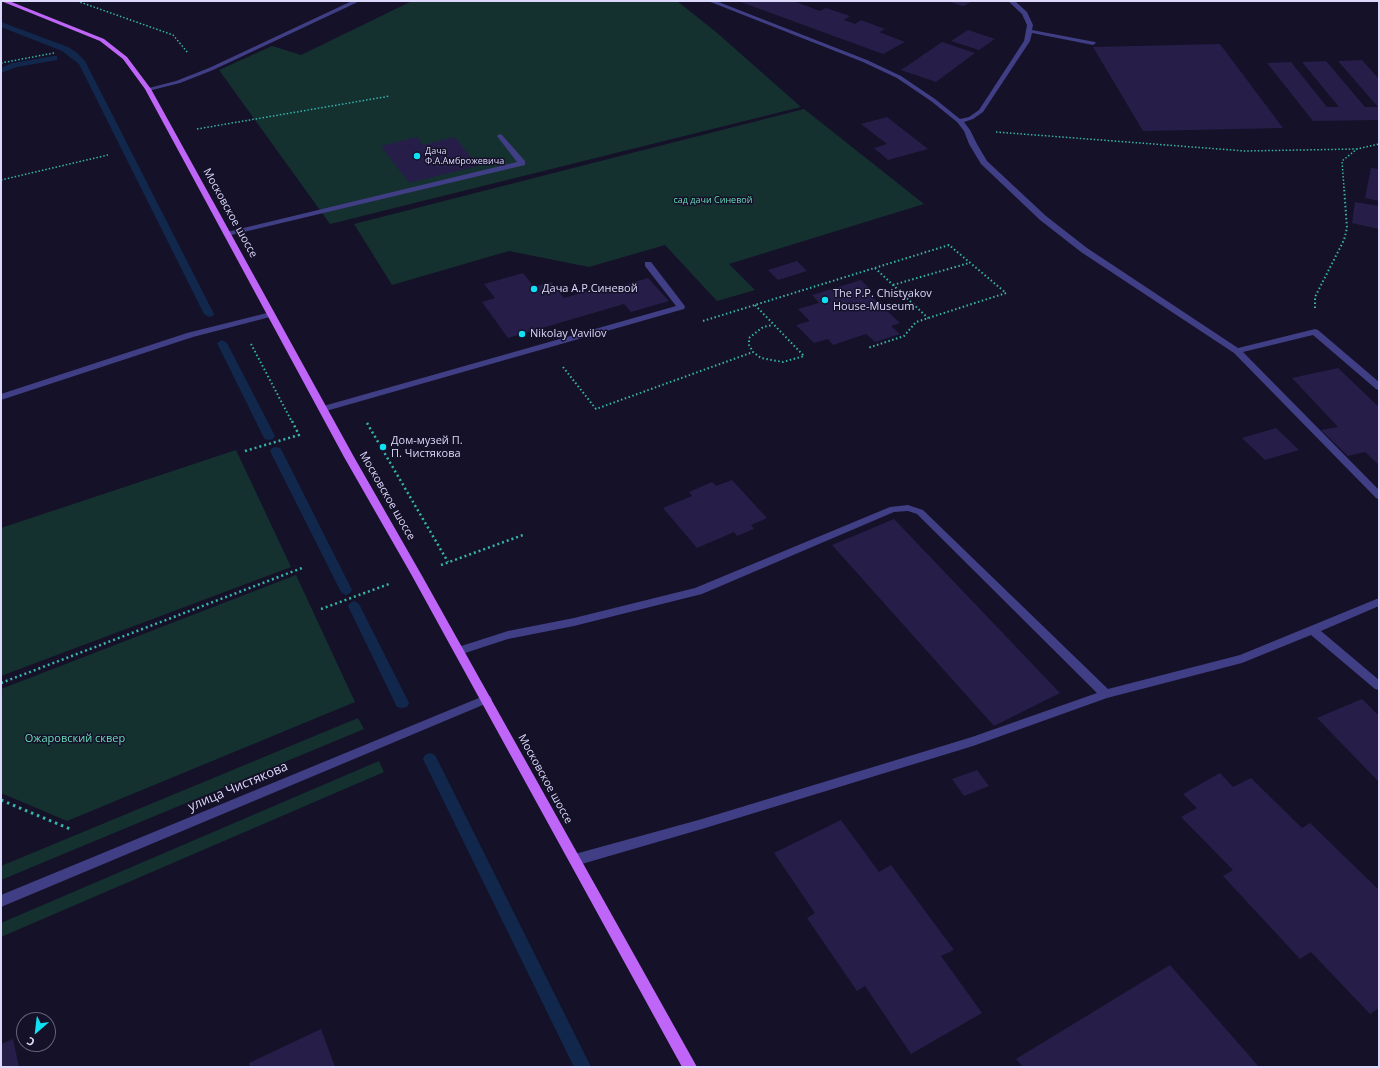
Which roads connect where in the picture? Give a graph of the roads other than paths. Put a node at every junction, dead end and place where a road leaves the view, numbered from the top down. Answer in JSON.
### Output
{"nodes":[{"id":1,"x":4,"y":1,"type":"edge"},
{"id":2,"x":357,"y":1,"type":"edge"},
{"id":3,"x":711,"y":1,"type":"edge"},
{"id":4,"x":1011,"y":1,"type":"edge"},
{"id":5,"x":1029,"y":31,"type":"junction"},
{"id":6,"x":1093,"y":43,"type":"dead end"},
{"id":7,"x":148,"y":89,"type":"junction"},
{"id":8,"x":959,"y":120,"type":"junction"},
{"id":9,"x":500,"y":136,"type":"dead end"},
{"id":10,"x":227,"y":234,"type":"junction"},
{"id":11,"x":648,"y":264,"type":"dead end"},
{"id":12,"x":271,"y":314,"type":"junction"},
{"id":13,"x":1237,"y":351,"type":"junction"},
{"id":14,"x":1379,"y":387,"type":"edge"},
{"id":15,"x":1,"y":397,"type":"edge"},
{"id":16,"x":323,"y":409,"type":"junction"},
{"id":17,"x":1379,"y":496,"type":"edge"},
{"id":18,"x":1379,"y":602,"type":"edge"},
{"id":19,"x":1313,"y":630,"type":"junction"},
{"id":20,"x":459,"y":650,"type":"junction"},
{"id":21,"x":1379,"y":686,"type":"edge"},
{"id":22,"x":1106,"y":694,"type":"junction"},
{"id":23,"x":486,"y":699,"type":"junction"},
{"id":24,"x":575,"y":860,"type":"junction"},
{"id":25,"x":1,"y":901,"type":"edge"},
{"id":26,"x":690,"y":1067,"type":"edge"}],
"edges":[{"from":1,"to":7,"type":"main road","name":"Московское шоссе"},
{"from":2,"to":7,"type":"street"},
{"from":3,"to":8,"type":"street"},
{"from":4,"to":5,"type":"street"},
{"from":5,"to":6,"type":"street"},
{"from":5,"to":8,"type":"street"},
{"from":7,"to":10,"type":"main road","name":"Московское шоссе"},
{"from":8,"to":13,"type":"street"},
{"from":9,"to":10,"type":"street"},
{"from":10,"to":12,"type":"main road","name":"Московское шоссе"},
{"from":11,"to":16,"type":"street"},
{"from":12,"to":15,"type":"street"},
{"from":12,"to":16,"type":"main road","name":"Московское шоссе"},
{"from":13,"to":14,"type":"street"},
{"from":13,"to":17,"type":"street"},
{"from":16,"to":20,"type":"main road","name":"Московское шоссе"},
{"from":18,"to":19,"type":"street"},
{"from":19,"to":21,"type":"street"},
{"from":19,"to":22,"type":"street"},
{"from":20,"to":22,"type":"street"},
{"from":20,"to":23,"type":"main road","name":"Московское шоссе"},
{"from":22,"to":24,"type":"street"},
{"from":23,"to":24,"type":"main road","name":"Московское шоссе"},
{"from":23,"to":25,"type":"street","name":"улица Чистякова"},
{"from":24,"to":26,"type":"main road","name":"Московское шоссе"}]}
